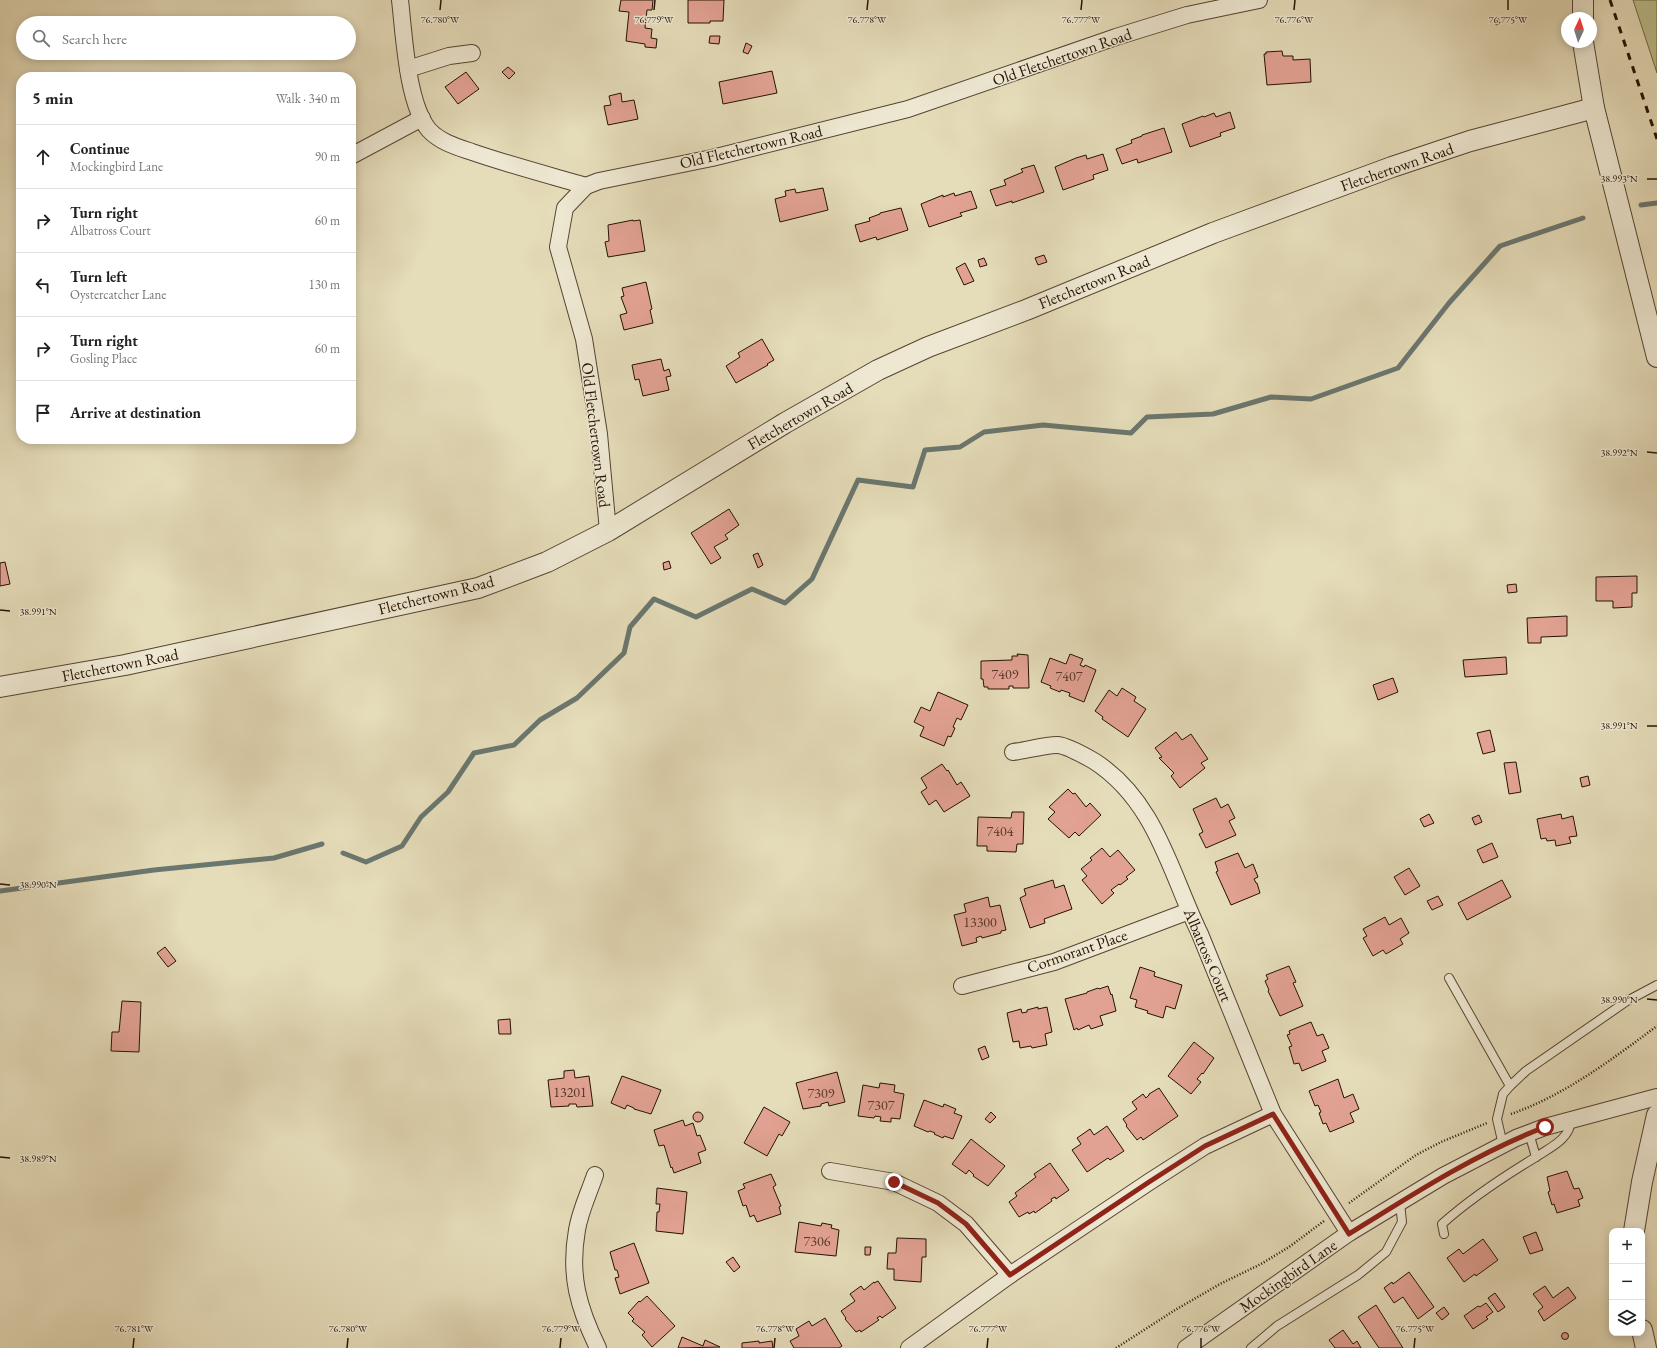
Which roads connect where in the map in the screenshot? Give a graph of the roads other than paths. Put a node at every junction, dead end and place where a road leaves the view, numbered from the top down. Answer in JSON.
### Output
{"nodes":[{"id":1,"x":400,"y":0,"type":"edge"},
{"id":2,"x":1259,"y":0,"type":"edge"},
{"id":3,"x":1582,"y":0,"type":"edge"},
{"id":4,"x":1583,"y":12,"type":"edge"},
{"id":5,"x":1584,"y":48,"type":"edge"},
{"id":6,"x":472,"y":53,"type":"dead end"},
{"id":7,"x":408,"y":69,"type":"junction"},
{"id":8,"x":1594,"y":108,"type":"junction"},
{"id":9,"x":422,"y":118,"type":"junction"},
{"id":10,"x":356,"y":153,"type":"edge"},
{"id":11,"x":586,"y":186,"type":"junction"},
{"id":12,"x":1657,"y":357,"type":"edge"},
{"id":13,"x":608,"y":532,"type":"junction"},
{"id":14,"x":0,"y":687,"type":"edge"},
{"id":15,"x":1013,"y":752,"type":"dead end"},
{"id":16,"x":1189,"y":911,"type":"junction"},
{"id":17,"x":1449,"y":978,"type":"dead end"},
{"id":18,"x":1657,"y":985,"type":"edge"},
{"id":19,"x":962,"y":986,"type":"dead end"},
{"id":20,"x":1510,"y":1086,"type":"junction"},
{"id":21,"x":1657,"y":1097,"type":"edge"},
{"id":22,"x":1273,"y":1114,"type":"junction"},
{"id":23,"x":1657,"y":1115,"type":"edge"},
{"id":24,"x":1571,"y":1120,"type":"junction"},
{"id":25,"x":1529,"y":1133,"type":"junction"},
{"id":26,"x":1503,"y":1145,"type":"junction"},
{"id":27,"x":1536,"y":1156,"type":"junction"},
{"id":28,"x":830,"y":1172,"type":"dead end"},
{"id":29,"x":595,"y":1175,"type":"dead end"},
{"id":30,"x":1400,"y":1202,"type":"junction"},
{"id":31,"x":1634,"y":1228,"type":"edge"},
{"id":32,"x":1349,"y":1234,"type":"junction"},
{"id":33,"x":1444,"y":1234,"type":"dead end"},
{"id":34,"x":1010,"y":1275,"type":"junction"},
{"id":35,"x":1643,"y":1336,"type":"edge"},
{"id":36,"x":598,"y":1348,"type":"edge"},
{"id":37,"x":909,"y":1348,"type":"edge"},
{"id":38,"x":1186,"y":1348,"type":"edge"},
{"id":39,"x":1251,"y":1348,"type":"edge"},
{"id":40,"x":1646,"y":1348,"type":"edge"}],
"edges":[{"from":1,"to":7,"type":"street"},
{"from":2,"to":11,"type":"street","name":"Old Fletchertown Road"},
{"from":3,"to":4,"type":"street"},
{"from":5,"to":8,"type":"street"},
{"from":6,"to":7,"type":"street"},
{"from":7,"to":9,"type":"street"},
{"from":8,"to":12,"type":"street"},
{"from":8,"to":13,"type":"street","name":"Fletchertown Road"},
{"from":9,"to":10,"type":"street"},
{"from":9,"to":11,"type":"street"},
{"from":11,"to":13,"type":"street","name":"Old Fletchertown Road"},
{"from":13,"to":14,"type":"street","name":"Fletchertown Road"},
{"from":15,"to":16,"type":"street","name":"Albatross Court"},
{"from":16,"to":19,"type":"street","name":"Cormorant Place"},
{"from":16,"to":22,"type":"street","name":"Albatross Court"},
{"from":17,"to":20,"type":"lane"},
{"from":18,"to":20,"type":"lane"},
{"from":20,"to":26,"type":"lane"},
{"from":21,"to":24,"type":"street","name":"Mockingbird Lane"},
{"from":22,"to":32,"type":"street","name":"Albatross Court"},
{"from":22,"to":34,"type":"street"},
{"from":23,"to":31,"type":"street"},
{"from":24,"to":25,"type":"street","name":"Mockingbird Lane"},
{"from":24,"to":27,"type":"lane"},
{"from":25,"to":26,"type":"street","name":"Mockingbird Lane"},
{"from":25,"to":27,"type":"lane"},
{"from":26,"to":30,"type":"street","name":"Mockingbird Lane"},
{"from":27,"to":33,"type":"lane"},
{"from":28,"to":34,"type":"street"},
{"from":29,"to":36,"type":"street"},
{"from":30,"to":32,"type":"street","name":"Mockingbird Lane"},
{"from":30,"to":39,"type":"lane"},
{"from":32,"to":38,"type":"street","name":"Mockingbird Lane"},
{"from":34,"to":37,"type":"street"},
{"from":35,"to":40,"type":"street"}]}
